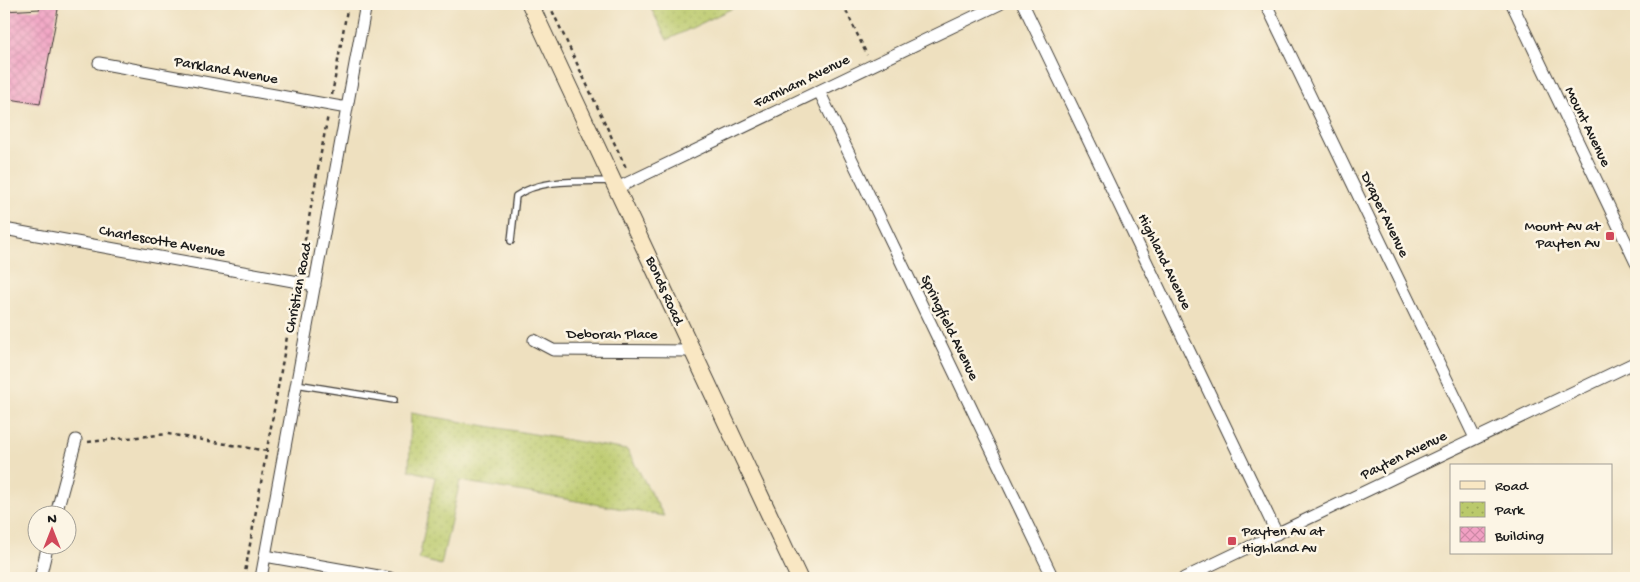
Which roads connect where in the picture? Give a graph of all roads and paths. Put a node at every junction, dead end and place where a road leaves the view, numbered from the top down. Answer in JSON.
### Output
{"nodes":[{"id":1,"x":366,"y":4,"type":"edge"},
{"id":2,"x":530,"y":4,"type":"edge"},
{"id":3,"x":549,"y":4,"type":"edge"},
{"id":4,"x":843,"y":4,"type":"edge"},
{"id":5,"x":1000,"y":4,"type":"edge"},
{"id":6,"x":1023,"y":4,"type":"edge"},
{"id":7,"x":1266,"y":4,"type":"edge"},
{"id":8,"x":1512,"y":4,"type":"edge"},
{"id":9,"x":99,"y":63,"type":"dead end"},
{"id":10,"x":872,"y":65,"type":"junction"},
{"id":11,"x":819,"y":91,"type":"junction"},
{"id":12,"x":348,"y":108,"type":"junction"},
{"id":13,"x":621,"y":183,"type":"junction"},
{"id":14,"x":4,"y":229,"type":"edge"},
{"id":15,"x":510,"y":241,"type":"dead end"},
{"id":16,"x":1636,"y":263,"type":"edge"},
{"id":17,"x":315,"y":285,"type":"junction"},
{"id":18,"x":534,"y":340,"type":"dead end"},
{"id":19,"x":692,"y":351,"type":"junction"},
{"id":20,"x":1636,"y":362,"type":"edge"},
{"id":21,"x":296,"y":384,"type":"junction"},
{"id":22,"x":394,"y":400,"type":"dead end"},
{"id":23,"x":1475,"y":438,"type":"junction"},
{"id":24,"x":76,"y":440,"type":"joint"},
{"id":25,"x":267,"y":451,"type":"dead end"},
{"id":26,"x":59,"y":504,"type":"edge"},
{"id":27,"x":1278,"y":534,"type":"junction"},
{"id":28,"x":46,"y":554,"type":"edge"},
{"id":29,"x":265,"y":556,"type":"junction"},
{"id":30,"x":1192,"y":577,"type":"edge"},
{"id":31,"x":40,"y":578,"type":"edge"},
{"id":32,"x":261,"y":578,"type":"edge"},
{"id":33,"x":390,"y":578,"type":"edge"},
{"id":34,"x":798,"y":578,"type":"edge"},
{"id":35,"x":1053,"y":578,"type":"edge"}],
"edges":[{"from":1,"to":12,"type":"street","name":"Christian Road"},
{"from":2,"to":13,"type":"main road","name":"Bonds Road"},
{"from":3,"to":13,"type":"path"},
{"from":4,"to":10,"type":"path"},
{"from":5,"to":10,"type":"street","name":"Farnham Avenue"},
{"from":6,"to":27,"type":"street","name":"Highland Avenue"},
{"from":7,"to":23,"type":"street","name":"Draper Avenue"},
{"from":8,"to":16,"type":"street","name":"Mount Avenue"},
{"from":9,"to":12,"type":"street","name":"Parkland Avenue"},
{"from":10,"to":11,"type":"street","name":"Farnham Avenue"},
{"from":11,"to":13,"type":"street","name":"Farnham Avenue"},
{"from":11,"to":35,"type":"street","name":"Springfield Avenue"},
{"from":12,"to":17,"type":"street","name":"Christian Road"},
{"from":13,"to":15,"type":"lane"},
{"from":13,"to":19,"type":"main road","name":"Bonds Road"},
{"from":14,"to":17,"type":"street","name":"Charlescotte Avenue"},
{"from":17,"to":21,"type":"street","name":"Christian Road"},
{"from":18,"to":19,"type":"street","name":"Deborah Place"},
{"from":19,"to":34,"type":"main road","name":"Bonds Road"},
{"from":20,"to":23,"type":"street","name":"Payten Avenue"},
{"from":21,"to":22,"type":"lane"},
{"from":21,"to":29,"type":"street","name":"Christian Road"},
{"from":23,"to":27,"type":"street","name":"Payten Avenue"},
{"from":24,"to":25,"type":"path"},
{"from":24,"to":26,"type":"street"},
{"from":27,"to":30,"type":"street","name":"Payten Avenue"},
{"from":28,"to":31,"type":"street"},
{"from":29,"to":32,"type":"street","name":"Christian Road"},
{"from":29,"to":33,"type":"street"}]}
